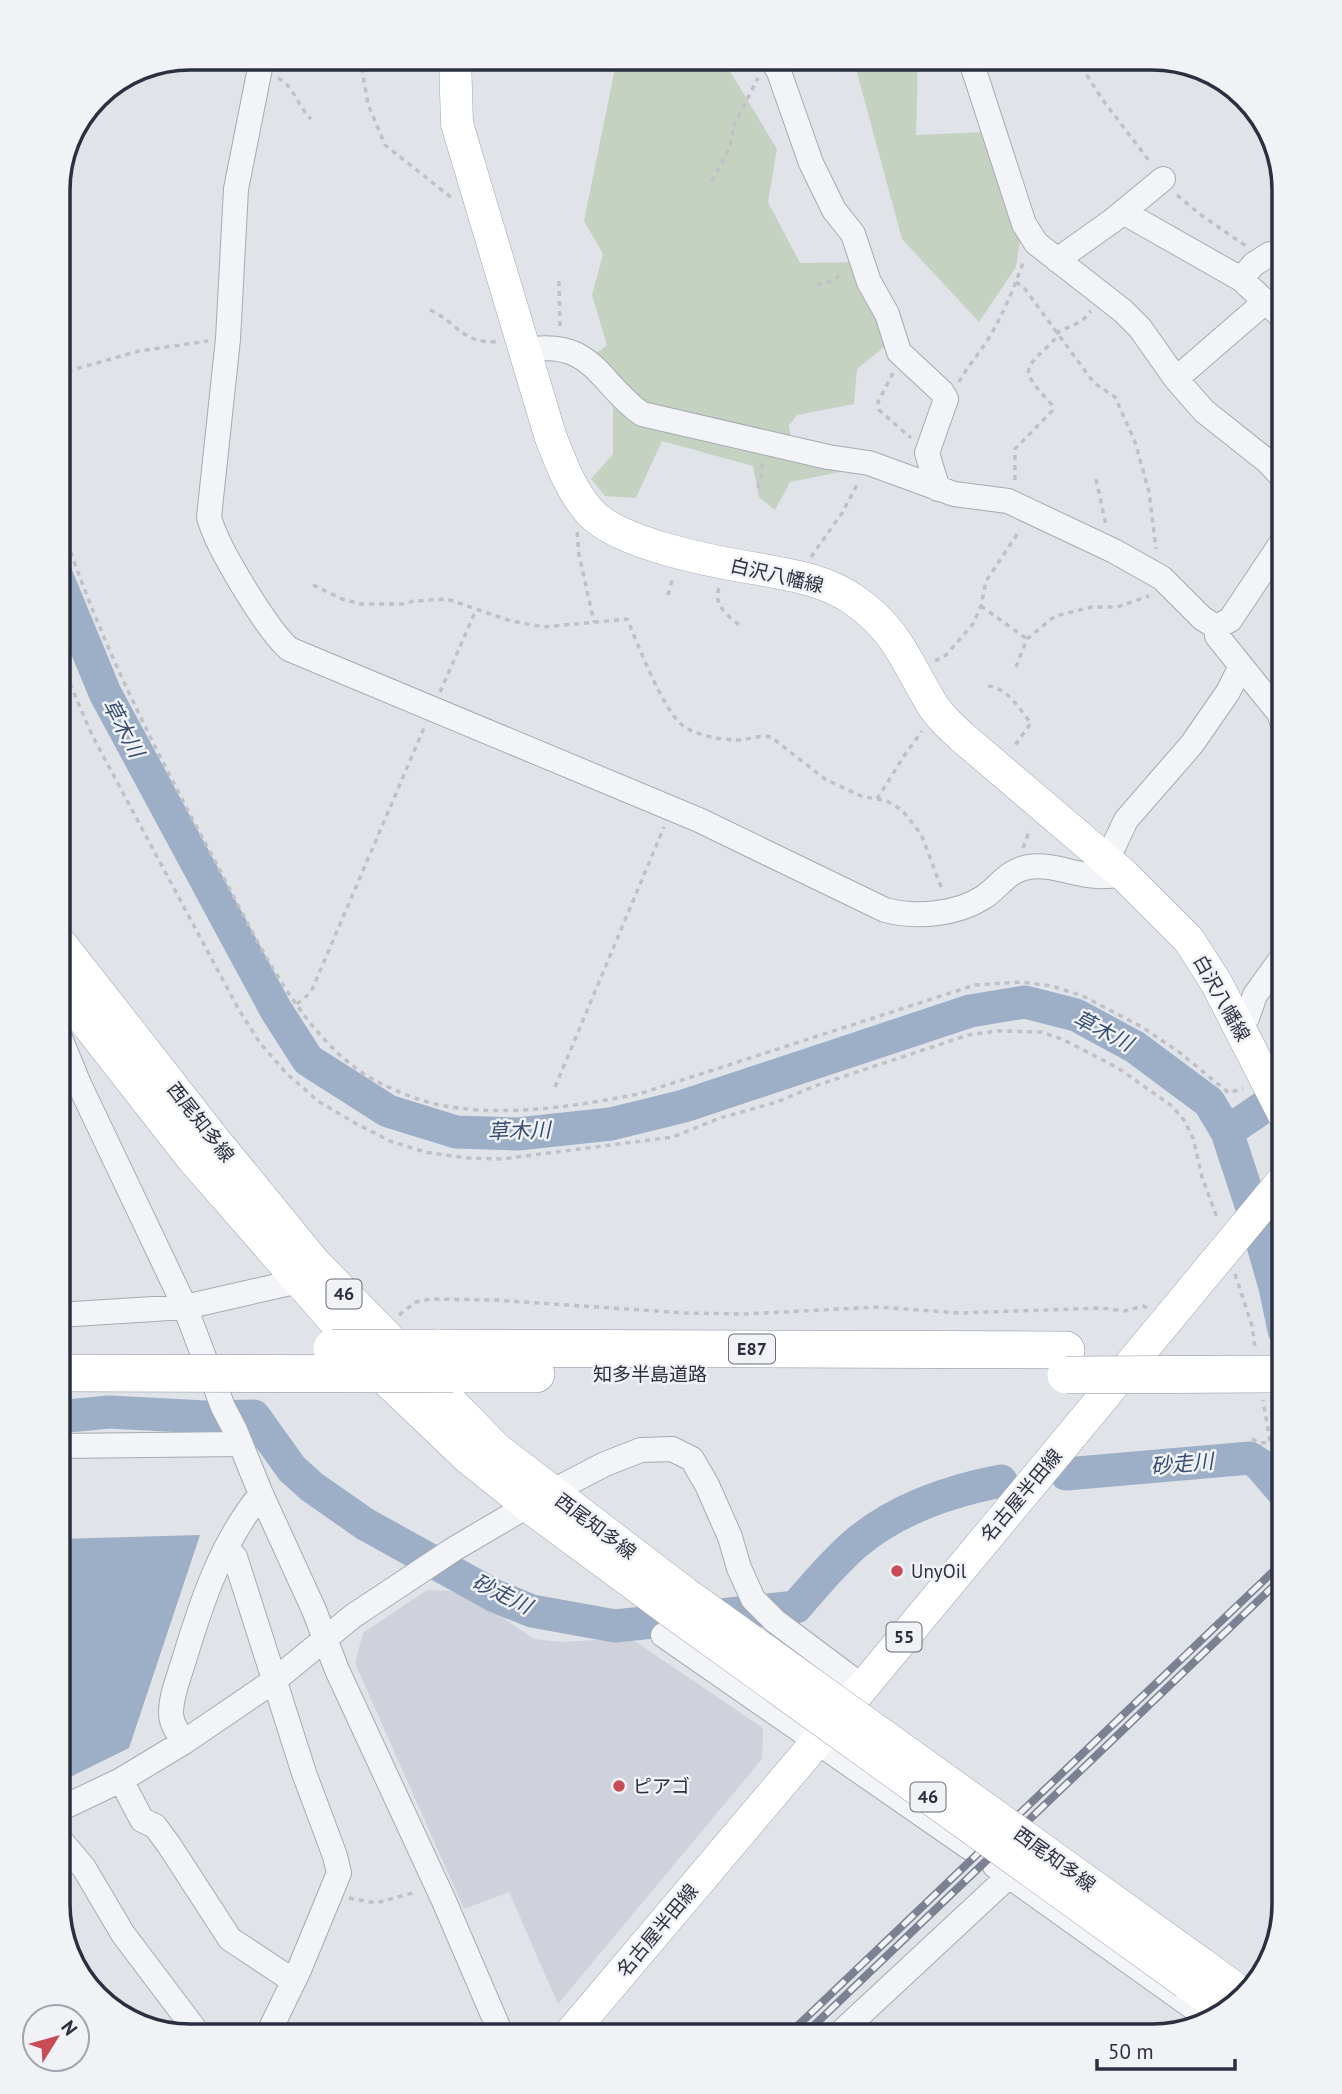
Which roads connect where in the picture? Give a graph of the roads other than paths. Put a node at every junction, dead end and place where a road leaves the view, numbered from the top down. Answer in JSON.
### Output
{"nodes":[{"id":1,"x":259,"y":70,"type":"edge"},
{"id":2,"x":455,"y":70,"type":"edge"},
{"id":3,"x":776,"y":70,"type":"edge"},
{"id":4,"x":974,"y":70,"type":"edge"},
{"id":5,"x":1163,"y":178,"type":"dead end"},
{"id":6,"x":1123,"y":212,"type":"junction"},
{"id":7,"x":1270,"y":254,"type":"dead end"},
{"id":8,"x":1057,"y":260,"type":"junction"},
{"id":9,"x":1241,"y":279,"type":"junction"},
{"id":10,"x":1266,"y":301,"type":"junction"},
{"id":11,"x":1272,"y":307,"type":"edge"},
{"id":12,"x":534,"y":346,"type":"junction"},
{"id":13,"x":1176,"y":379,"type":"junction"},
{"id":14,"x":1272,"y":466,"type":"edge"},
{"id":15,"x":938,"y":489,"type":"junction"},
{"id":16,"x":1272,"y":558,"type":"edge"},
{"id":17,"x":1216,"y":627,"type":"junction"},
{"id":18,"x":1240,"y":668,"type":"junction"},
{"id":19,"x":1272,"y":705,"type":"edge"},
{"id":20,"x":1116,"y":868,"type":"junction"},
{"id":21,"x":70,"y":955,"type":"edge"},
{"id":22,"x":1272,"y":971,"type":"edge"},
{"id":23,"x":70,"y":1002,"type":"edge"},
{"id":24,"x":1238,"y":1028,"type":"junction"},
{"id":25,"x":70,"y":1093,"type":"edge"},
{"id":26,"x":1272,"y":1093,"type":"edge"},
{"id":27,"x":1272,"y":1197,"type":"edge"},
{"id":28,"x":299,"y":1279,"type":"junction"},
{"id":29,"x":185,"y":1307,"type":"junction"},
{"id":30,"x":70,"y":1314,"type":"edge"},
{"id":31,"x":70,"y":1348,"type":"edge"},
{"id":32,"x":1270,"y":1350,"type":"edge"},
{"id":33,"x":445,"y":1361,"type":"junction"},
{"id":34,"x":1066,"y":1363,"type":"junction"},
{"id":35,"x":70,"y":1373,"type":"edge"},
{"id":36,"x":1272,"y":1382,"type":"edge"},
{"id":37,"x":238,"y":1437,"type":"junction"},
{"id":38,"x":70,"y":1445,"type":"edge"},
{"id":39,"x":261,"y":1494,"type":"junction"},
{"id":40,"x":539,"y":1499,"type":"junction"},
{"id":41,"x":226,"y":1548,"type":"junction"},
{"id":42,"x":673,"y":1613,"type":"junction"},
{"id":43,"x":326,"y":1637,"type":"junction"},
{"id":44,"x":275,"y":1680,"type":"junction"},
{"id":45,"x":863,"y":1687,"type":"junction"},
{"id":46,"x":817,"y":1741,"type":"junction"},
{"id":47,"x":184,"y":1742,"type":"junction"},
{"id":48,"x":121,"y":1780,"type":"junction"},
{"id":49,"x":70,"y":1804,"type":"edge"},
{"id":50,"x":970,"y":1848,"type":"dead end"},
{"id":51,"x":70,"y":1851,"type":"edge"},
{"id":52,"x":292,"y":1980,"type":"junction"},
{"id":53,"x":1236,"y":1989,"type":"edge"},
{"id":54,"x":1217,"y":2005,"type":"edge"},
{"id":55,"x":1201,"y":2013,"type":"edge"},
{"id":56,"x":191,"y":2024,"type":"edge"},
{"id":57,"x":272,"y":2024,"type":"edge"},
{"id":58,"x":497,"y":2024,"type":"edge"},
{"id":59,"x":578,"y":2024,"type":"edge"},
{"id":60,"x":849,"y":2024,"type":"edge"}],
"edges":[{"from":1,"to":20,"type":"street"},
{"from":2,"to":12,"type":"main road","name":"白沢八幡線"},
{"from":3,"to":15,"type":"street"},
{"from":4,"to":8,"type":"street"},
{"from":5,"to":6,"type":"street"},
{"from":6,"to":8,"type":"street"},
{"from":6,"to":9,"type":"street"},
{"from":7,"to":9,"type":"street"},
{"from":8,"to":13,"type":"street"},
{"from":9,"to":10,"type":"street"},
{"from":10,"to":11,"type":"street"},
{"from":10,"to":13,"type":"street"},
{"from":12,"to":15,"type":"street"},
{"from":12,"to":20,"type":"main road","name":"白沢八幡線"},
{"from":13,"to":14,"type":"street"},
{"from":15,"to":17,"type":"street"},
{"from":16,"to":17,"type":"street"},
{"from":17,"to":18,"type":"street"},
{"from":18,"to":19,"type":"street"},
{"from":18,"to":20,"type":"street"},
{"from":20,"to":24,"type":"main road","name":"白沢八幡線"},
{"from":21,"to":40,"type":"main road","name":"西尾知多線","number":"46"},
{"from":22,"to":24,"type":"street"},
{"from":23,"to":28,"type":"main road","name":"西尾知多線","number":"46"},
{"from":24,"to":26,"type":"main road","name":"白沢八幡線"},
{"from":25,"to":29,"type":"street"},
{"from":27,"to":45,"type":"main road","name":"名古屋半田線","number":"55"},
{"from":28,"to":29,"type":"street"},
{"from":28,"to":40,"type":"main road","name":"西尾知多線","number":"46"},
{"from":29,"to":30,"type":"street"},
{"from":29,"to":37,"type":"street"},
{"from":31,"to":33,"type":"highway","name":"知多半島道路","number":"E87","bridge":true},
{"from":32,"to":34,"type":"highway","name":"知多半島道路","number":"E87"},
{"from":33,"to":34,"type":"highway","name":"知多半島道路","number":"E87"},
{"from":33,"to":35,"type":"highway","name":"知多半島道路","number":"E87","bridge":true},
{"from":34,"to":36,"type":"highway","name":"知多半島道路","number":"E87","bridge":true},
{"from":37,"to":38,"type":"street"},
{"from":37,"to":39,"type":"street"},
{"from":39,"to":41,"type":"street"},
{"from":39,"to":43,"type":"street"},
{"from":40,"to":42,"type":"main road","name":"西尾知多線","number":"46"},
{"from":40,"to":43,"type":"street"},
{"from":40,"to":45,"type":"street"},
{"from":41,"to":44,"type":"street"},
{"from":41,"to":47,"type":"street"},
{"from":42,"to":46,"type":"street"},
{"from":42,"to":53,"type":"main road","name":"西尾知多線","number":"46","bridge":true},
{"from":42,"to":54,"type":"main road","name":"西尾知多線","number":"46","bridge":true},
{"from":43,"to":44,"type":"street"},
{"from":43,"to":58,"type":"street"},
{"from":44,"to":47,"type":"street"},
{"from":44,"to":52,"type":"street"},
{"from":45,"to":46,"type":"main road","name":"名古屋半田線","number":"55"},
{"from":46,"to":50,"type":"street"},
{"from":46,"to":59,"type":"main road","name":"名古屋半田線","number":"55"},
{"from":47,"to":48,"type":"street"},
{"from":48,"to":49,"type":"street"},
{"from":48,"to":52,"type":"street"},
{"from":51,"to":56,"type":"street"},
{"from":52,"to":57,"type":"street"},
{"from":55,"to":60,"type":"street"}]}
